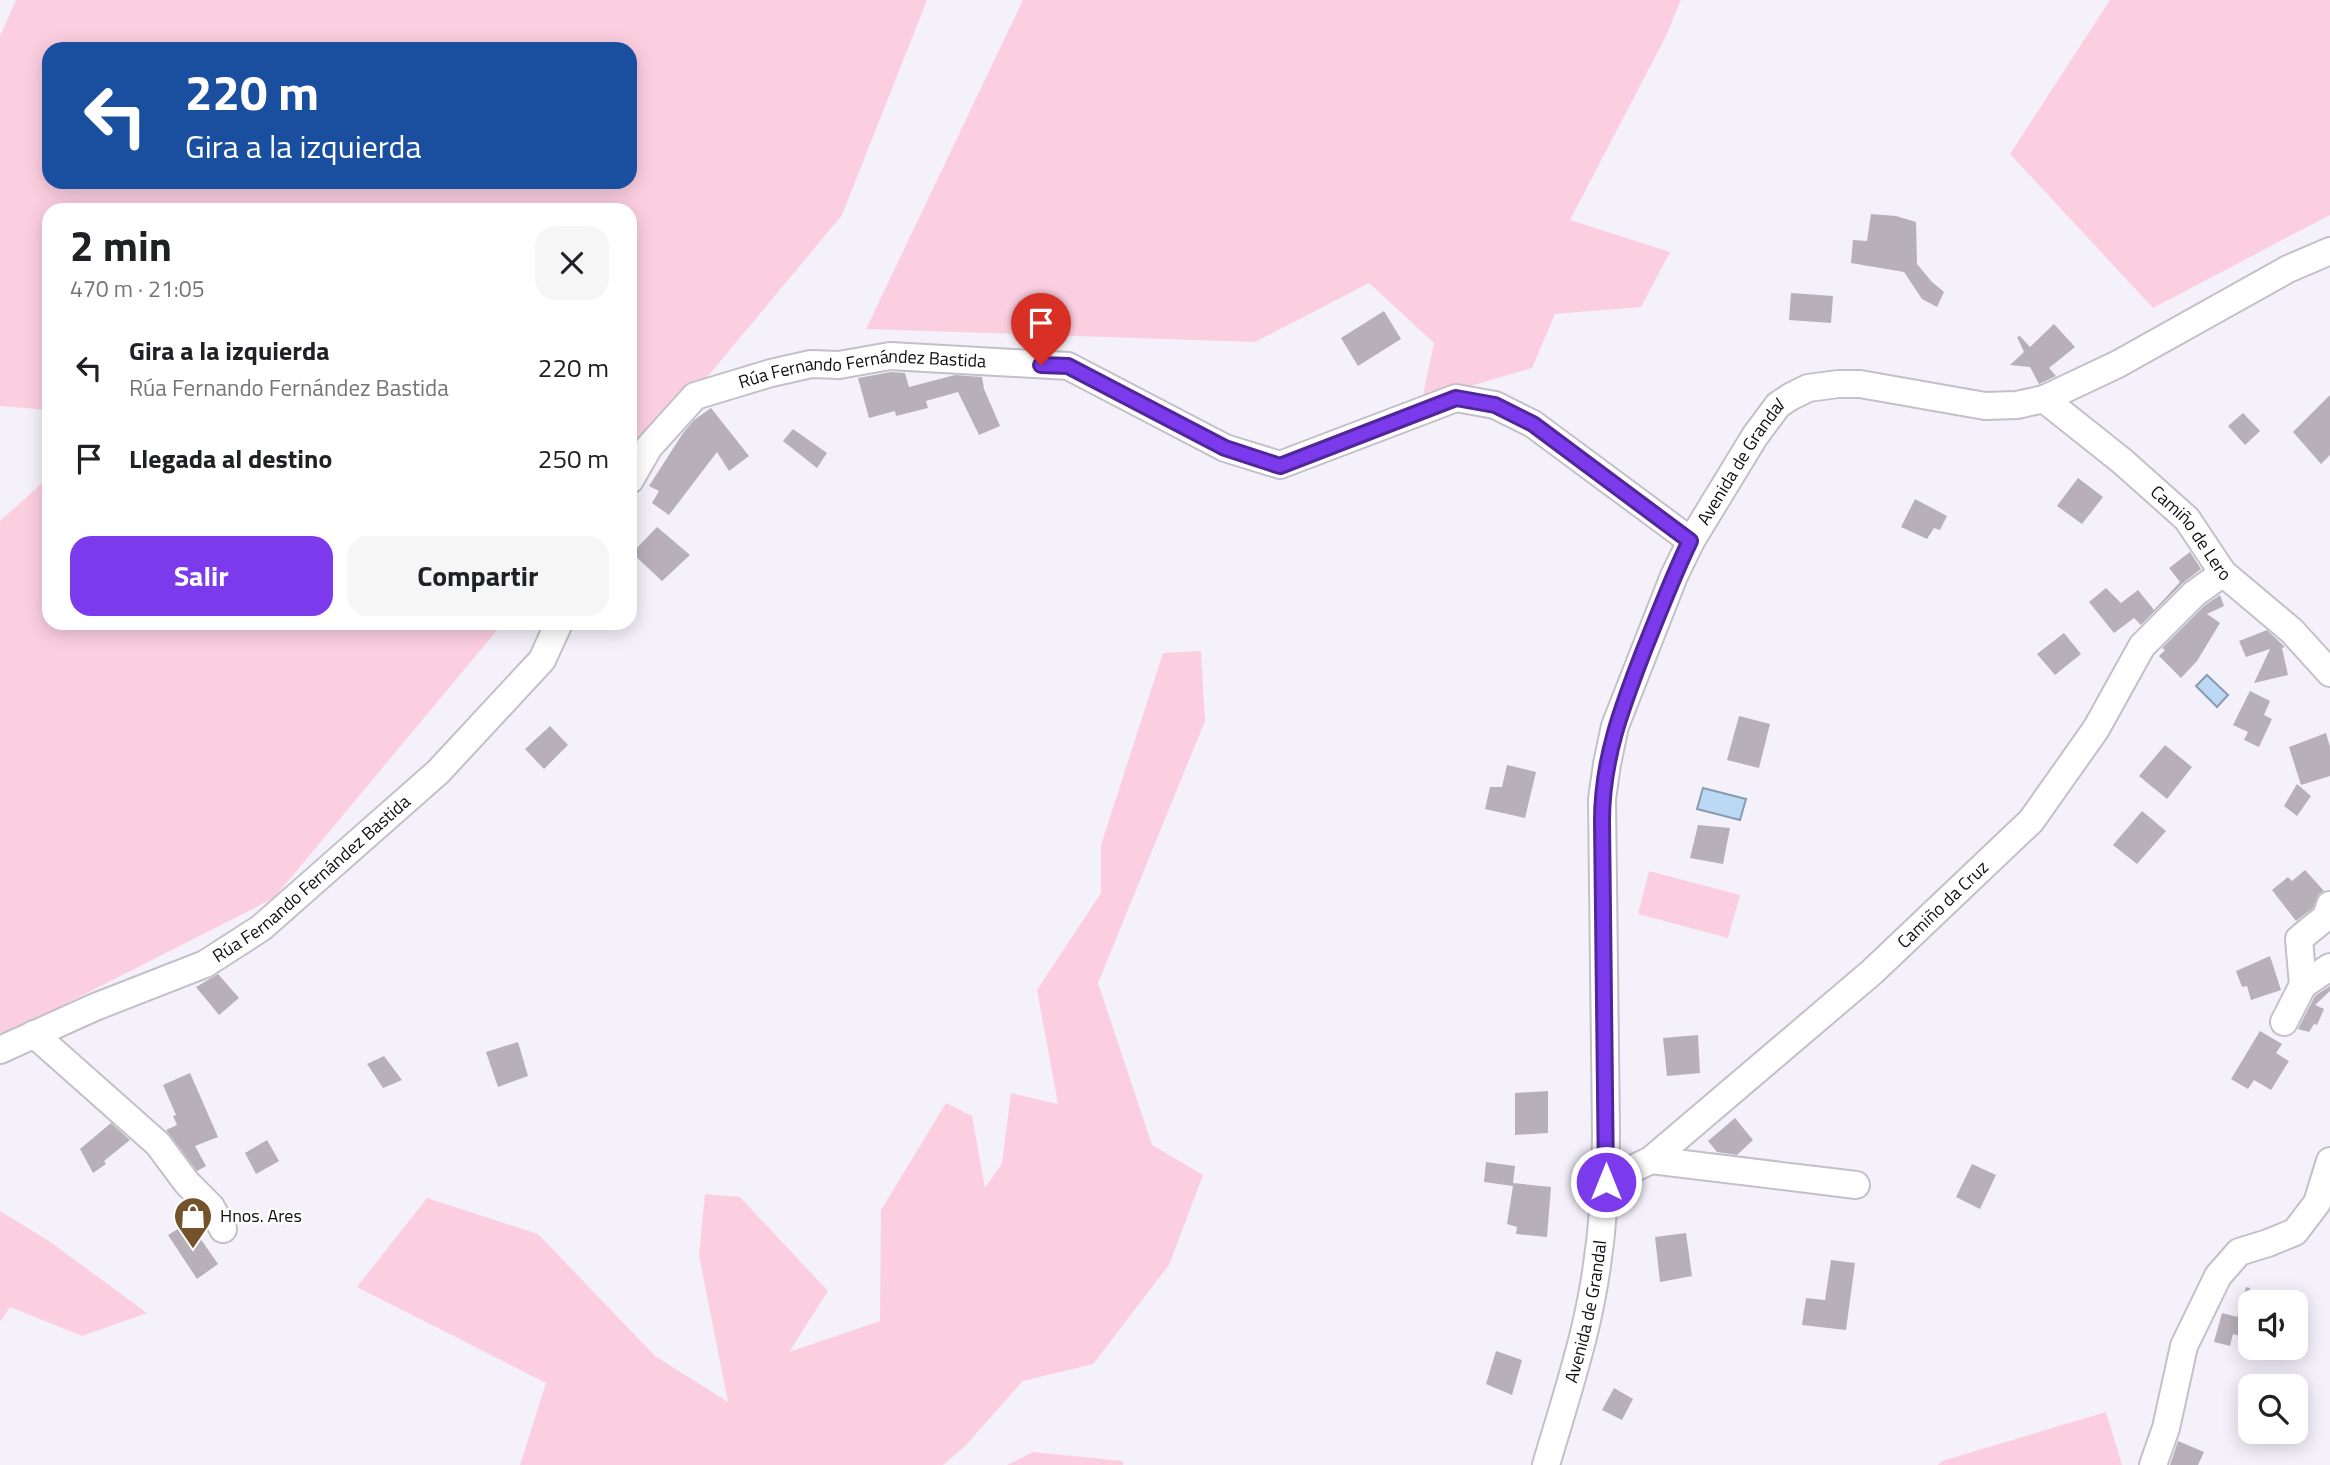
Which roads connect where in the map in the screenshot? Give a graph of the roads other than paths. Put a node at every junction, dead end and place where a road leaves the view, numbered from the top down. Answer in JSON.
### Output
{"nodes":[{"id":1,"x":2330,"y":251,"type":"edge"},
{"id":2,"x":2044,"y":399,"type":"junction"},
{"id":3,"x":637,"y":468,"type":"edge"},
{"id":4,"x":1690,"y":541,"type":"junction"},
{"id":5,"x":2223,"y":573,"type":"junction"},
{"id":6,"x":556,"y":630,"type":"edge"},
{"id":7,"x":2330,"y":673,"type":"edge"},
{"id":8,"x":2330,"y":905,"type":"edge"},
{"id":9,"x":2330,"y":967,"type":"edge"},
{"id":10,"x":2303,"y":985,"type":"junction"},
{"id":11,"x":2284,"y":1022,"type":"dead end"},
{"id":12,"x":34,"y":1034,"type":"junction"},
{"id":13,"x":0,"y":1050,"type":"edge"},
{"id":14,"x":1651,"y":1160,"type":"junction"},
{"id":15,"x":2330,"y":1161,"type":"edge"},
{"id":16,"x":1606,"y":1182,"type":"junction"},
{"id":17,"x":1856,"y":1185,"type":"dead end"},
{"id":18,"x":223,"y":1230,"type":"dead end"},
{"id":19,"x":1546,"y":1465,"type":"edge"},
{"id":20,"x":2153,"y":1465,"type":"edge"}],
"edges":[{"from":1,"to":2,"type":"street","name":"Avenida de Grandal"},
{"from":2,"to":4,"type":"street","name":"Avenida de Grandal"},
{"from":2,"to":5,"type":"street","name":"Camiño de Lero"},
{"from":3,"to":4,"type":"street","name":"Rúa Fernando Fernández Bastida"},
{"from":4,"to":16,"type":"street","name":"Avenida de Grandal"},
{"from":5,"to":7,"type":"street","name":"Camiño de Lero"},
{"from":5,"to":14,"type":"street","name":"Camiño da Cruz"},
{"from":6,"to":12,"type":"street","name":"Rúa Fernando Fernández Bastida"},
{"from":8,"to":10,"type":"street"},
{"from":9,"to":10,"type":"street"},
{"from":10,"to":11,"type":"street"},
{"from":12,"to":13,"type":"street","name":"Rúa Fernando Fernández Bastida"},
{"from":12,"to":18,"type":"street"},
{"from":14,"to":16,"type":"street","name":"Camiño da Cruz"},
{"from":14,"to":17,"type":"street"},
{"from":15,"to":20,"type":"street"},
{"from":16,"to":19,"type":"street","name":"Avenida de Grandal"}]}
